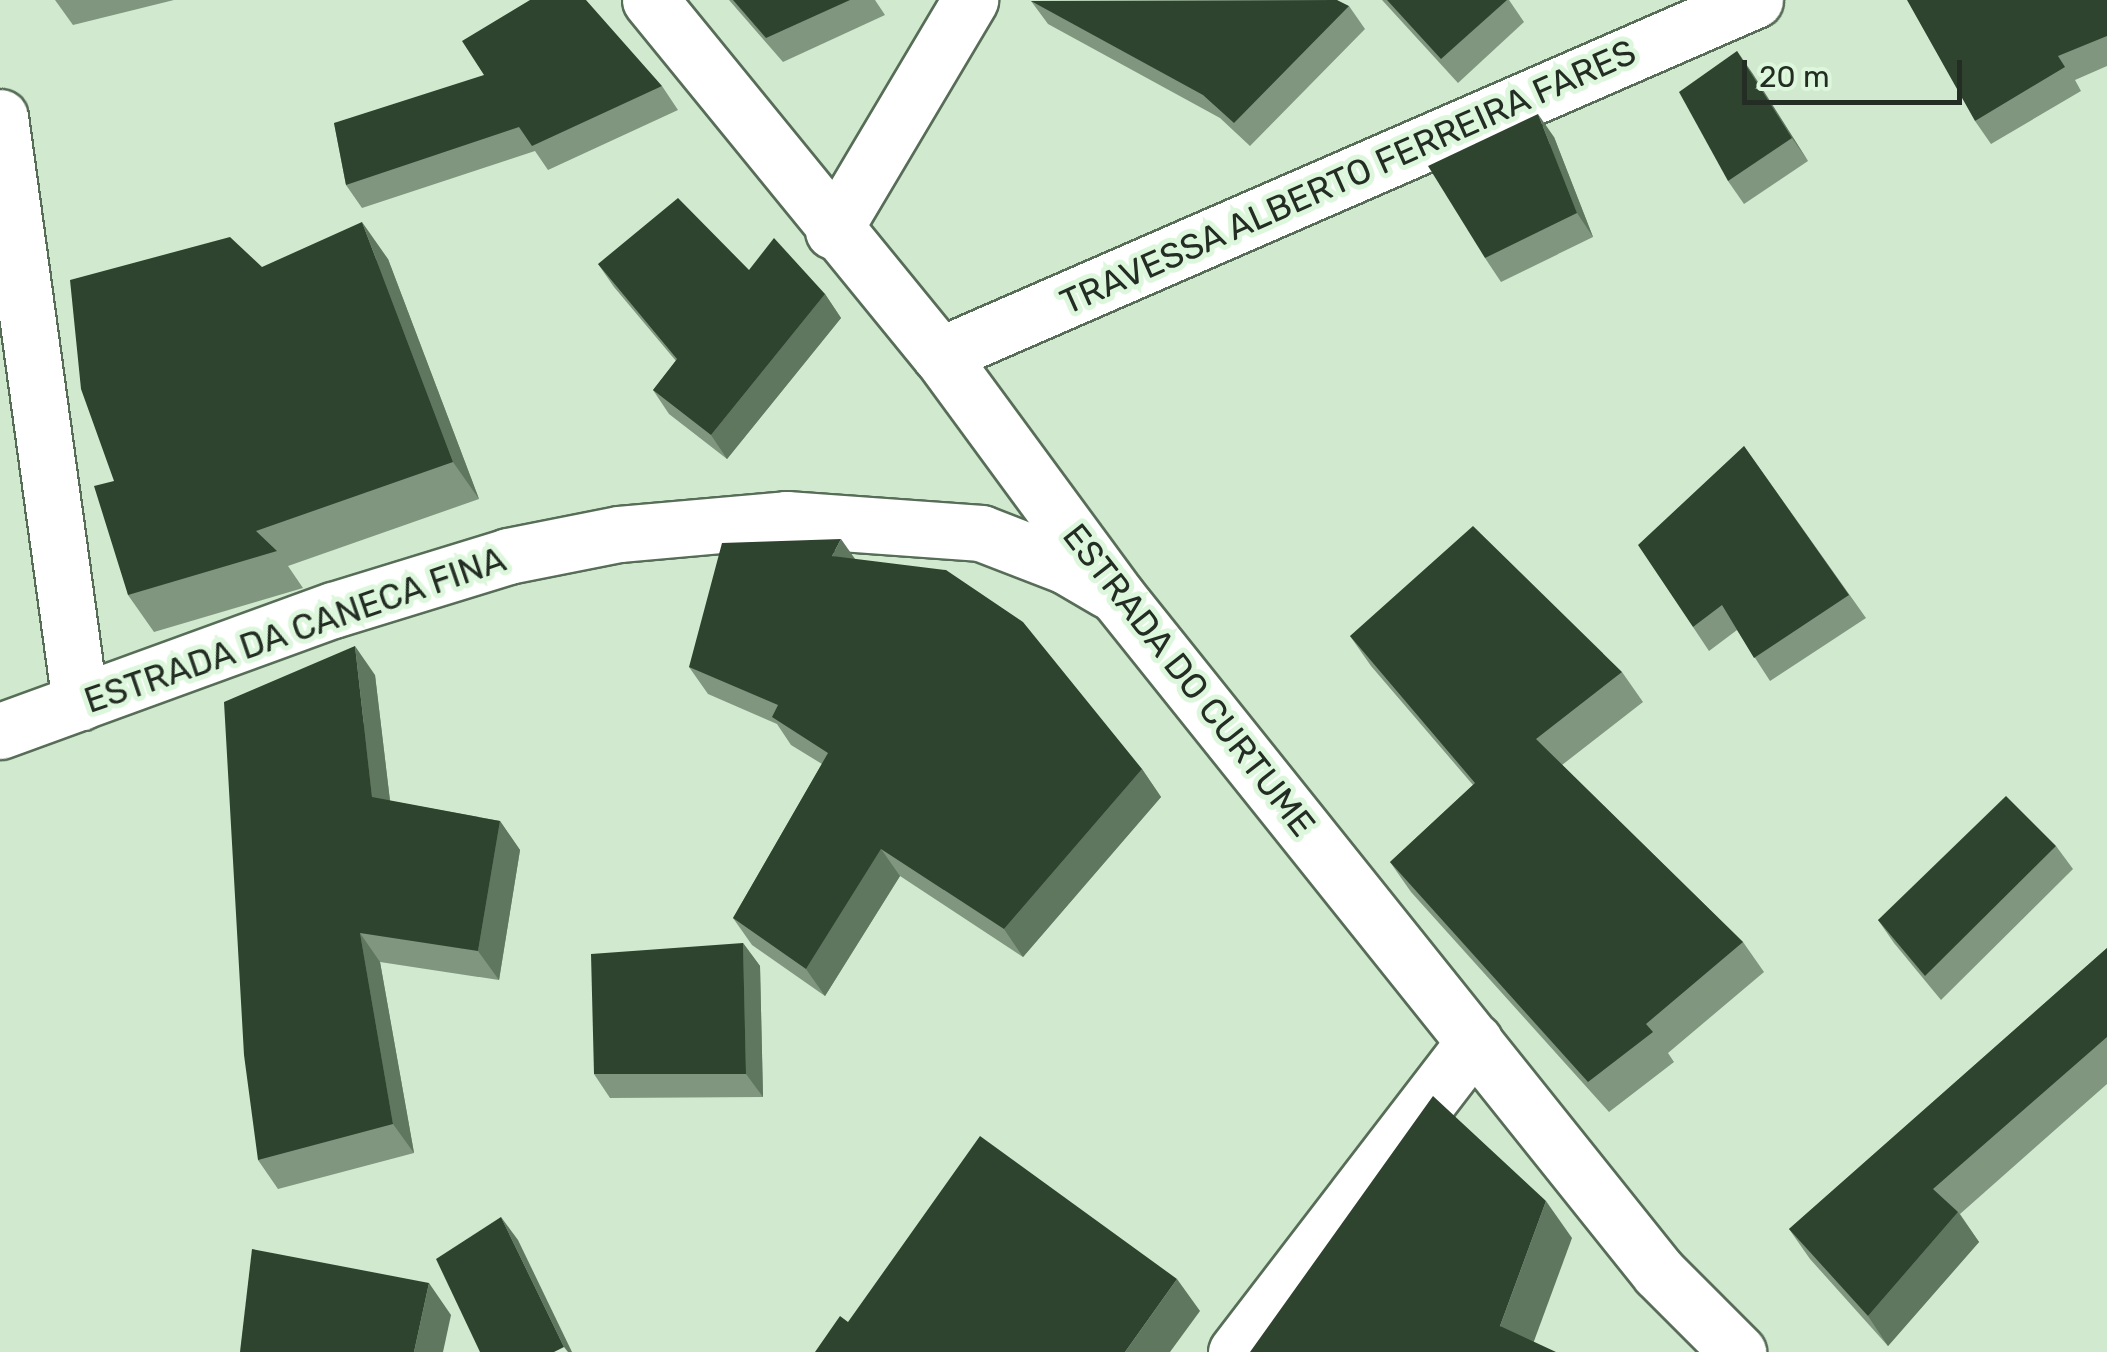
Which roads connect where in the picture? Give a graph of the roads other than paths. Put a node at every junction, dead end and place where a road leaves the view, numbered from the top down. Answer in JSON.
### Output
{"nodes":[{"id":1,"x":650,"y":0,"type":"edge"},
{"id":2,"x":970,"y":0,"type":"edge"},
{"id":3,"x":1756,"y":0,"type":"edge"},
{"id":4,"x":0,"y":117,"type":"edge"},
{"id":5,"x":834,"y":230,"type":"junction"},
{"id":6,"x":940,"y":355,"type":"junction"},
{"id":7,"x":1017,"y":456,"type":"junction"},
{"id":8,"x":981,"y":534,"type":"junction"},
{"id":9,"x":1117,"y":596,"type":"junction"},
{"id":10,"x":80,"y":702,"type":"junction"},
{"id":11,"x":0,"y":731,"type":"edge"},
{"id":12,"x":1475,"y":1040,"type":"junction"},
{"id":13,"x":1236,"y":1352,"type":"edge"},
{"id":14,"x":1738,"y":1352,"type":"edge"}],
"edges":[{"from":1,"to":5,"type":"street","name":"ESTRADA DO CURTUME"},
{"from":2,"to":5,"type":"street"},
{"from":3,"to":6,"type":"street","name":"TRAVESSA ALBERTO FERREIRA FARES"},
{"from":4,"to":10,"type":"street"},
{"from":5,"to":6,"type":"street","name":"ESTRADA DO CURTUME"},
{"from":6,"to":7,"type":"street","name":"ESTRADA DO CURTUME"},
{"from":7,"to":8,"type":"street"},
{"from":7,"to":9,"type":"street","name":"ESTRADA DO CURTUME"},
{"from":8,"to":9,"type":"street","name":"ESTRADA DA CANECA FINA"},
{"from":8,"to":10,"type":"street","name":"ESTRADA DA CANECA FINA"},
{"from":9,"to":12,"type":"street","name":"ESTRADA DO CURTUME"},
{"from":10,"to":11,"type":"street","name":"ESTRADA DA CANECA FINA"},
{"from":12,"to":13,"type":"street"},
{"from":12,"to":14,"type":"street","name":"ESTRADA DO CURTUME"}]}
